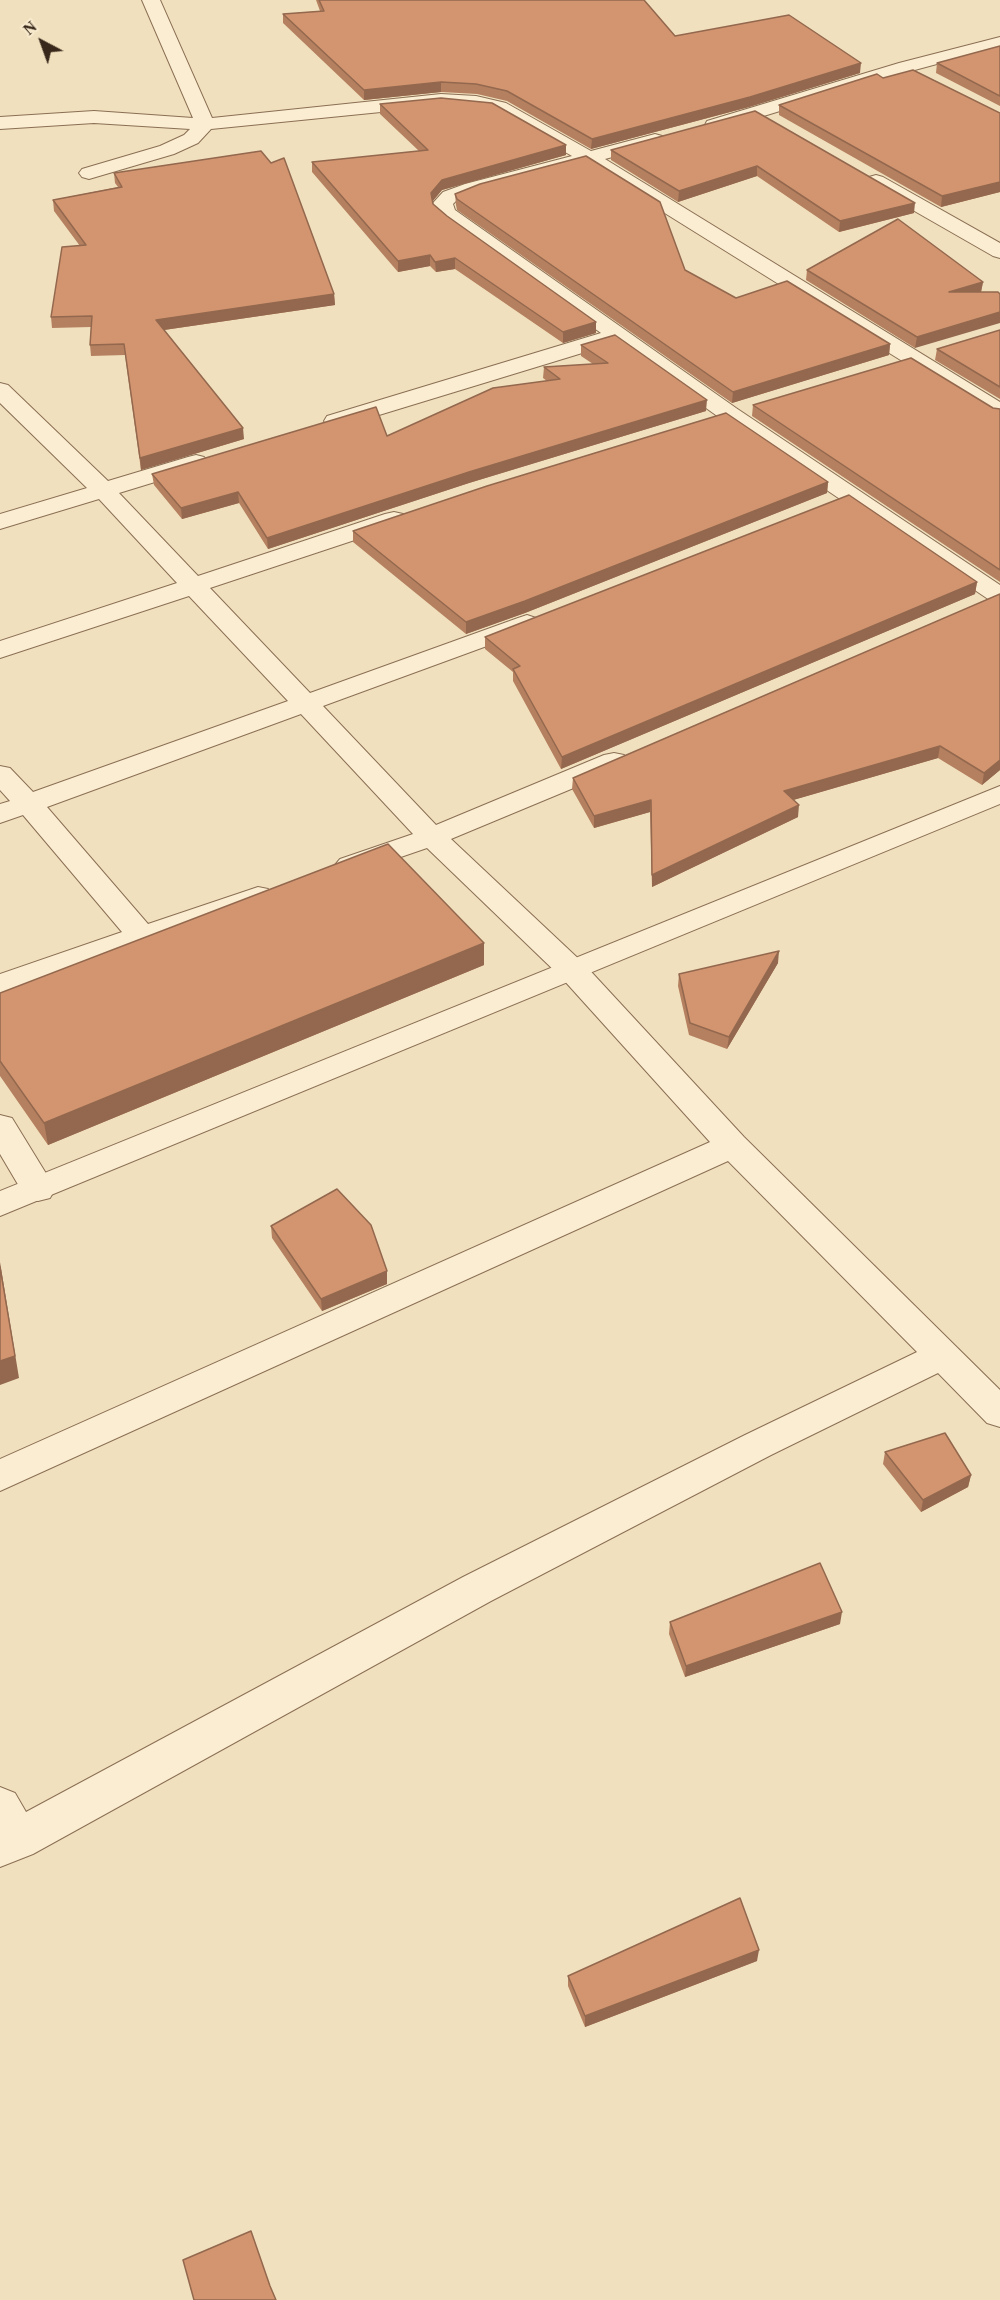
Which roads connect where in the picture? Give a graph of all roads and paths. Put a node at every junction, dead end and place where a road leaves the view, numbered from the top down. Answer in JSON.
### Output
{"nodes":[{"id":1,"x":151,"y":0,"type":"edge"},
{"id":2,"x":1000,"y":42,"type":"edge"},
{"id":3,"x":905,"y":67,"type":"junction"},
{"id":4,"x":926,"y":78,"type":"edge"},
{"id":5,"x":757,"y":113,"type":"junction"},
{"id":6,"x":0,"y":123,"type":"edge"},
{"id":7,"x":205,"y":124,"type":"junction"},
{"id":8,"x":777,"y":125,"type":"edge"},
{"id":9,"x":701,"y":128,"type":"edge"},
{"id":10,"x":678,"y":135,"type":"edge"},
{"id":11,"x":588,"y":157,"type":"junction"},
{"id":12,"x":858,"y":171,"type":"edge"},
{"id":13,"x":89,"y":173,"type":"dead end"},
{"id":14,"x":1000,"y":252,"type":"edge"},
{"id":15,"x":619,"y":335,"type":"junction"},
{"id":16,"x":945,"y":348,"type":"edge"},
{"id":17,"x":911,"y":358,"type":"junction"},
{"id":18,"x":880,"y":368,"type":"edge"},
{"id":19,"x":6,"y":403,"type":"edge"},
{"id":20,"x":1000,"y":412,"type":"edge"},
{"id":21,"x":309,"y":428,"type":"edge"},
{"id":22,"x":218,"y":456,"type":"edge"},
{"id":23,"x":103,"y":490,"type":"junction"},
{"id":24,"x":413,"y":512,"type":"edge"},
{"id":25,"x":0,"y":522,"type":"edge"},
{"id":26,"x":193,"y":586,"type":"junction"},
{"id":27,"x":1000,"y":596,"type":"edge"},
{"id":28,"x":966,"y":609,"type":"edge"},
{"id":29,"x":545,"y":616,"type":"edge"},
{"id":30,"x":0,"y":650,"type":"edge"},
{"id":31,"x":305,"y":704,"type":"junction"},
{"id":32,"x":640,"y":750,"type":"edge"},
{"id":33,"x":0,"y":774,"type":"edge"},
{"id":34,"x":1000,"y":794,"type":"edge"},
{"id":35,"x":29,"y":804,"type":"junction"},
{"id":36,"x":0,"y":814,"type":"edge"},
{"id":37,"x":432,"y":837,"type":"junction"},
{"id":38,"x":320,"y":875,"type":"edge"},
{"id":39,"x":287,"y":886,"type":"edge"},
{"id":40,"x":142,"y":936,"type":"junction"},
{"id":41,"x":572,"y":970,"type":"junction"},
{"id":42,"x":0,"y":985,"type":"edge"},
{"id":43,"x":0,"y":1126,"type":"edge"},
{"id":44,"x":732,"y":1145,"type":"junction"},
{"id":45,"x":38,"y":1189,"type":"junction"},
{"id":46,"x":0,"y":1204,"type":"edge"},
{"id":47,"x":943,"y":1355,"type":"junction"},
{"id":48,"x":1000,"y":1413,"type":"edge"},
{"id":49,"x":0,"y":1476,"type":"edge"},
{"id":50,"x":6,"y":1831,"type":"edge"}],
"edges":[{"from":1,"to":7,"type":"street"},
{"from":2,"to":3,"type":"street"},
{"from":3,"to":4,"type":"street"},
{"from":3,"to":5,"type":"street"},
{"from":5,"to":8,"type":"street"},
{"from":5,"to":9,"type":"street"},
{"from":6,"to":7,"type":"street"},
{"from":7,"to":11,"type":"street"},
{"from":7,"to":13,"type":"street"},
{"from":10,"to":11,"type":"street"},
{"from":11,"to":15,"type":"street"},
{"from":11,"to":17,"type":"street"},
{"from":12,"to":14,"type":"street"},
{"from":15,"to":21,"type":"street"},
{"from":15,"to":27,"type":"street"},
{"from":16,"to":17,"type":"street"},
{"from":17,"to":18,"type":"street"},
{"from":17,"to":20,"type":"street"},
{"from":19,"to":23,"type":"street"},
{"from":22,"to":23,"type":"street"},
{"from":23,"to":25,"type":"street"},
{"from":23,"to":26,"type":"street"},
{"from":24,"to":26,"type":"street"},
{"from":26,"to":30,"type":"street"},
{"from":26,"to":31,"type":"street"},
{"from":27,"to":28,"type":"street"},
{"from":29,"to":31,"type":"street"},
{"from":31,"to":35,"type":"street"},
{"from":31,"to":37,"type":"street"},
{"from":32,"to":37,"type":"street"},
{"from":33,"to":35,"type":"street"},
{"from":34,"to":41,"type":"street"},
{"from":35,"to":36,"type":"street"},
{"from":35,"to":40,"type":"street"},
{"from":37,"to":38,"type":"street"},
{"from":37,"to":41,"type":"street"},
{"from":39,"to":40,"type":"street"},
{"from":40,"to":42,"type":"street"},
{"from":41,"to":44,"type":"street"},
{"from":41,"to":45,"type":"street"},
{"from":43,"to":45,"type":"street"},
{"from":44,"to":47,"type":"street"},
{"from":44,"to":49,"type":"street"},
{"from":45,"to":46,"type":"street"},
{"from":47,"to":48,"type":"street"},
{"from":47,"to":50,"type":"street"}]}
